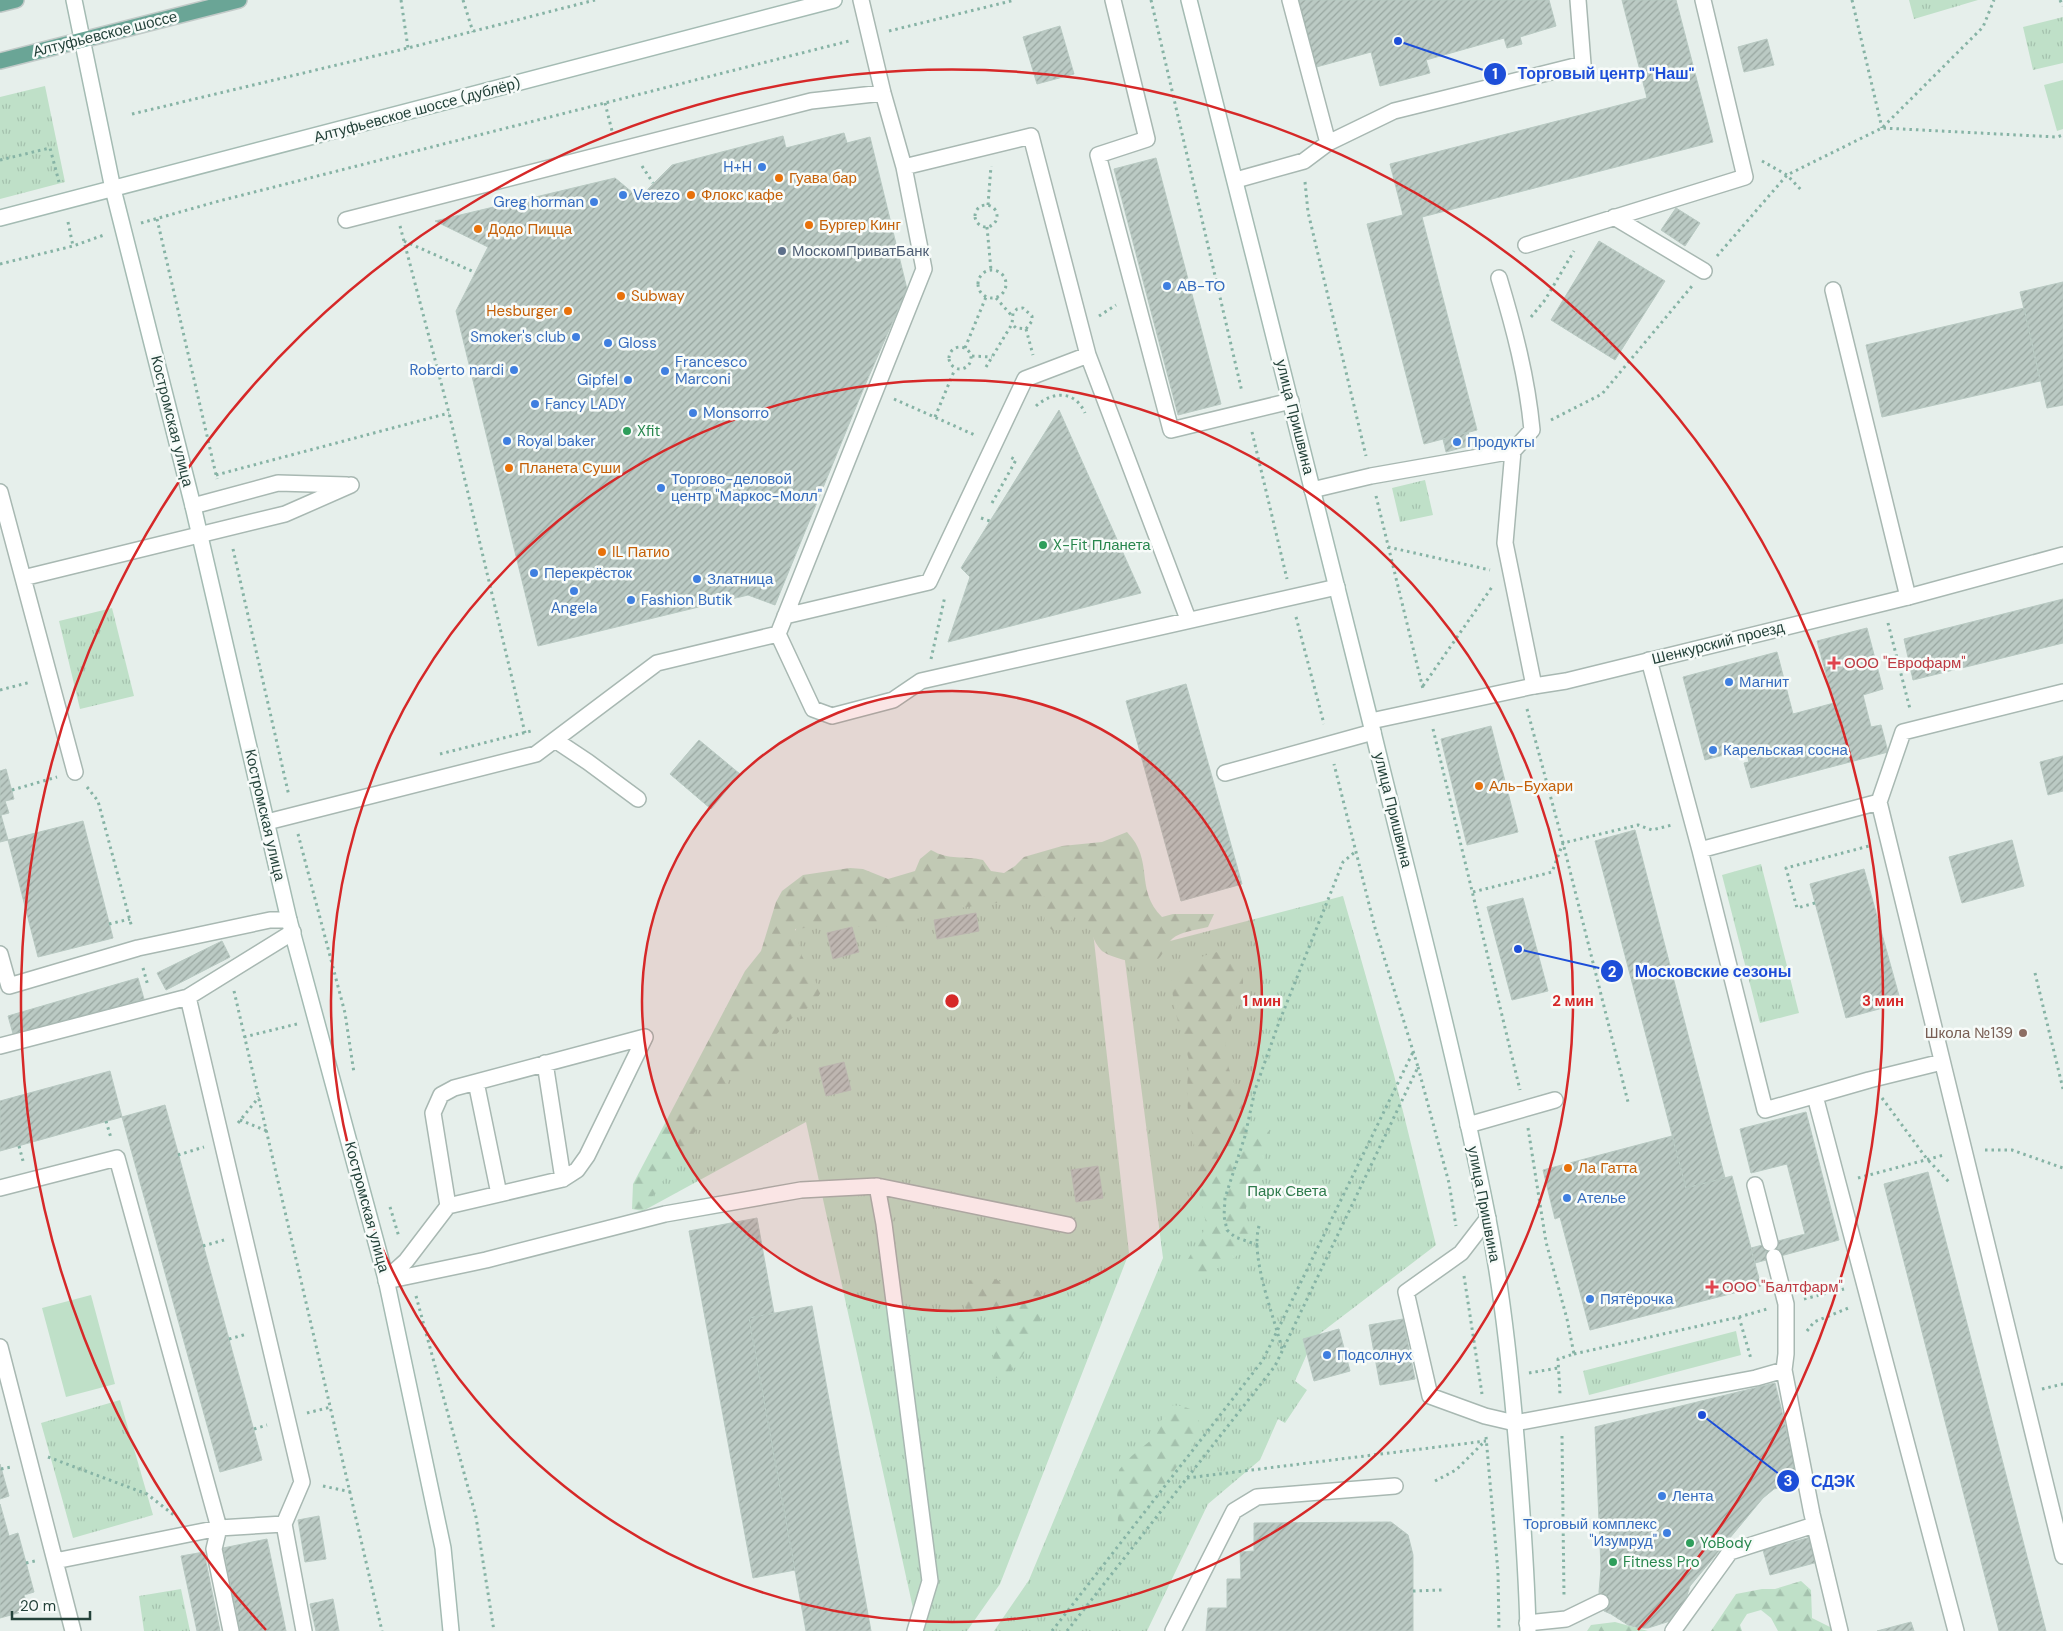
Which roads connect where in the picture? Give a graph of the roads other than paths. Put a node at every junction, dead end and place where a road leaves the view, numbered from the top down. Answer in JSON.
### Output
{"nodes":[{"id":1,"x":16,"y":0,"type":"edge"},
{"id":2,"x":74,"y":0,"type":"edge"},
{"id":3,"x":239,"y":0,"type":"edge"},
{"id":4,"x":834,"y":0,"type":"edge"},
{"id":5,"x":861,"y":0,"type":"edge"},
{"id":6,"x":1113,"y":0,"type":"edge"},
{"id":7,"x":1190,"y":0,"type":"edge"},
{"id":8,"x":1290,"y":0,"type":"edge"},
{"id":9,"x":1578,"y":0,"type":"edge"},
{"id":10,"x":1703,"y":0,"type":"edge"},
{"id":11,"x":0,"y":4,"type":"edge"},
{"id":12,"x":82,"y":41,"type":"junction"},
{"id":13,"x":0,"y":61,"type":"edge"},
{"id":14,"x":883,"y":93,"type":"junction"},
{"id":15,"x":1328,"y":143,"type":"junction"},
{"id":16,"x":904,"y":167,"type":"junction"},
{"id":17,"x":1236,"y":180,"type":"junction"},
{"id":18,"x":113,"y":189,"type":"junction"},
{"id":19,"x":1614,"y":217,"type":"junction"},
{"id":20,"x":0,"y":218,"type":"edge"},
{"id":21,"x":346,"y":220,"type":"dead end"},
{"id":22,"x":1526,"y":245,"type":"dead end"},
{"id":23,"x":1704,"y":272,"type":"road end"},
{"id":24,"x":1499,"y":278,"type":"dead end"},
{"id":25,"x":1833,"y":290,"type":"dead end"},
{"id":26,"x":1088,"y":355,"type":"junction"},
{"id":27,"x":1291,"y":401,"type":"junction"},
{"id":28,"x":1513,"y":451,"type":"junction"},
{"id":29,"x":1312,"y":490,"type":"junction"},
{"id":30,"x":0,"y":492,"type":"edge"},
{"id":31,"x":193,"y":506,"type":"junction"},
{"id":32,"x":200,"y":534,"type":"junction"},
{"id":33,"x":2063,"y":555,"type":"edge"},
{"id":34,"x":23,"y":578,"type":"junction"},
{"id":35,"x":1337,"y":587,"type":"junction"},
{"id":36,"x":1908,"y":597,"type":"junction"},
{"id":37,"x":785,"y":616,"type":"junction"},
{"id":38,"x":1188,"y":619,"type":"junction"},
{"id":39,"x":778,"y":634,"type":"junction"},
{"id":40,"x":1649,"y":660,"type":"junction"},
{"id":41,"x":1534,"y":686,"type":"junction"},
{"id":42,"x":2063,"y":692,"type":"edge"},
{"id":43,"x":1372,"y":726,"type":"junction"},
{"id":44,"x":555,"y":740,"type":"junction"},
{"id":45,"x":75,"y":772,"type":"road end"},
{"id":46,"x":1225,"y":773,"type":"dead end"},
{"id":47,"x":638,"y":800,"type":"dead end"},
{"id":48,"x":1879,"y":802,"type":"junction"},
{"id":49,"x":267,"y":822,"type":"junction"},
{"id":50,"x":1700,"y":850,"type":"junction"},
{"id":51,"x":291,"y":926,"type":"junction"},
{"id":52,"x":0,"y":954,"type":"edge"},
{"id":53,"x":188,"y":997,"type":"junction"},
{"id":54,"x":0,"y":1046,"type":"edge"},
{"id":55,"x":1942,"y":1062,"type":"junction"},
{"id":56,"x":545,"y":1063,"type":"junction"},
{"id":57,"x":476,"y":1082,"type":"junction"},
{"id":58,"x":1815,"y":1096,"type":"junction"},
{"id":59,"x":1555,"y":1100,"type":"dead end"},
{"id":60,"x":1468,"y":1125,"type":"junction"},
{"id":61,"x":563,"y":1179,"type":"junction"},
{"id":62,"x":1755,"y":1185,"type":"dead end"},
{"id":63,"x":877,"y":1186,"type":"junction"},
{"id":64,"x":0,"y":1188,"type":"edge"},
{"id":65,"x":499,"y":1194,"type":"junction"},
{"id":66,"x":448,"y":1206,"type":"junction"},
{"id":67,"x":1488,"y":1218,"type":"junction"},
{"id":68,"x":1068,"y":1225,"type":"dead end"},
{"id":69,"x":386,"y":1280,"type":"junction"},
{"id":70,"x":0,"y":1347,"type":"edge"},
{"id":71,"x":1784,"y":1370,"type":"junction"},
{"id":72,"x":1515,"y":1423,"type":"junction"},
{"id":73,"x":1395,"y":1486,"type":"dead end"},
{"id":74,"x":284,"y":1524,"type":"junction"},
{"id":75,"x":1814,"y":1525,"type":"junction"},
{"id":76,"x":219,"y":1528,"type":"junction"},
{"id":77,"x":1746,"y":1537,"type":"dead end"},
{"id":78,"x":2062,"y":1546,"type":"edge"},
{"id":79,"x":1730,"y":1552,"type":"junction"},
{"id":80,"x":55,"y":1562,"type":"junction"},
{"id":81,"x":1601,"y":1602,"type":"dead end"},
{"id":82,"x":1528,"y":1627,"type":"edge"},
{"id":83,"x":74,"y":1631,"type":"edge"},
{"id":84,"x":231,"y":1631,"type":"edge"},
{"id":85,"x":304,"y":1631,"type":"edge"},
{"id":86,"x":451,"y":1631,"type":"edge"},
{"id":87,"x":915,"y":1631,"type":"edge"},
{"id":88,"x":1173,"y":1631,"type":"edge"},
{"id":89,"x":1673,"y":1631,"type":"edge"},
{"id":90,"x":1840,"y":1631,"type":"edge"},
{"id":91,"x":1956,"y":1631,"type":"edge"}],
"edges":[{"from":1,"to":11,"type":"main road"},
{"from":2,"to":12,"type":"street","name":"Костромская улица"},
{"from":3,"to":12,"type":"main road","name":"Алтуфьевское шоссе"},
{"from":4,"to":18,"type":"street","name":"Алтуфьевское шоссе (дублёр)"},
{"from":5,"to":14,"type":"street"},
{"from":6,"to":27,"type":"street"},
{"from":7,"to":17,"type":"street","name":"улица Пришвина"},
{"from":8,"to":15,"type":"street"},
{"from":9,"to":15,"type":"street"},
{"from":10,"to":19,"type":"street"},
{"from":12,"to":13,"type":"main road","name":"Алтуфьевское шоссе"},
{"from":12,"to":18,"type":"street","name":"Костромская улица"},
{"from":14,"to":16,"type":"street"},
{"from":14,"to":21,"type":"street"},
{"from":15,"to":17,"type":"street"},
{"from":16,"to":26,"type":"street"},
{"from":16,"to":37,"type":"street"},
{"from":17,"to":27,"type":"street","name":"улица Пришвина"},
{"from":18,"to":20,"type":"street","name":"Алтуфьевское шоссе (дублёр)"},
{"from":18,"to":31,"type":"street","name":"Костромская улица"},
{"from":19,"to":22,"type":"street"},
{"from":19,"to":23,"type":"street"},
{"from":24,"to":28,"type":"street"},
{"from":25,"to":36,"type":"street"},
{"from":26,"to":37,"type":"street"},
{"from":26,"to":38,"type":"street"},
{"from":27,"to":29,"type":"street","name":"улица Пришвина"},
{"from":28,"to":29,"type":"street"},
{"from":28,"to":41,"type":"street"},
{"from":29,"to":35,"type":"street","name":"улица Пришвина"},
{"from":30,"to":34,"type":"street"},
{"from":31,"to":32,"type":"street","name":"Костромская улица"},
{"from":31,"to":32,"type":"street"},
{"from":32,"to":34,"type":"street"},
{"from":32,"to":49,"type":"street","name":"Костромская улица"},
{"from":33,"to":36,"type":"street","name":"Шенкурский проезд"},
{"from":34,"to":45,"type":"street"},
{"from":35,"to":38,"type":"street"},
{"from":35,"to":43,"type":"street","name":"улица Пришвина"},
{"from":36,"to":40,"type":"street","name":"Шенкурский проезд"},
{"from":37,"to":39,"type":"street"},
{"from":38,"to":39,"type":"street"},
{"from":39,"to":44,"type":"street"},
{"from":40,"to":41,"type":"street","name":"Шенкурский проезд"},
{"from":40,"to":50,"type":"street"},
{"from":41,"to":43,"type":"street","name":"Шенкурский проезд"},
{"from":42,"to":48,"type":"street"},
{"from":43,"to":46,"type":"street","name":"Шенкурский проезд"},
{"from":43,"to":60,"type":"street","name":"улица Пришвина"},
{"from":44,"to":47,"type":"street"},
{"from":44,"to":49,"type":"street"},
{"from":48,"to":50,"type":"street"},
{"from":48,"to":55,"type":"street"},
{"from":49,"to":51,"type":"street","name":"Костромская улица"},
{"from":50,"to":58,"type":"street"},
{"from":51,"to":52,"type":"street"},
{"from":51,"to":53,"type":"street"},
{"from":51,"to":69,"type":"street","name":"Костромская улица"},
{"from":53,"to":54,"type":"street"},
{"from":53,"to":74,"type":"street"},
{"from":55,"to":58,"type":"street"},
{"from":55,"to":78,"type":"street"},
{"from":56,"to":57,"type":"street"},
{"from":56,"to":61,"type":"street"},
{"from":56,"to":61,"type":"street"},
{"from":57,"to":65,"type":"street"},
{"from":57,"to":66,"type":"street"},
{"from":58,"to":91,"type":"street"},
{"from":59,"to":60,"type":"street"},
{"from":60,"to":67,"type":"street","name":"улица Пришвина"},
{"from":61,"to":65,"type":"street"},
{"from":62,"to":71,"type":"street"},
{"from":63,"to":68,"type":"street"},
{"from":63,"to":69,"type":"street"},
{"from":63,"to":87,"type":"street"},
{"from":64,"to":76,"type":"street"},
{"from":65,"to":66,"type":"street"},
{"from":66,"to":69,"type":"street"},
{"from":67,"to":72,"type":"street","name":"улица Пришвина"},
{"from":67,"to":72,"type":"street"},
{"from":69,"to":86,"type":"street","name":"Костромская улица"},
{"from":70,"to":80,"type":"street"},
{"from":71,"to":72,"type":"street"},
{"from":71,"to":75,"type":"street"},
{"from":72,"to":82,"type":"street","name":"улица Пришвина"},
{"from":73,"to":88,"type":"street"},
{"from":74,"to":76,"type":"street"},
{"from":74,"to":85,"type":"street"},
{"from":75,"to":79,"type":"street"},
{"from":75,"to":90,"type":"street"},
{"from":76,"to":80,"type":"street"},
{"from":76,"to":84,"type":"street"},
{"from":77,"to":79,"type":"street"},
{"from":79,"to":89,"type":"street"},
{"from":80,"to":83,"type":"street"},
{"from":81,"to":82,"type":"street"}]}
